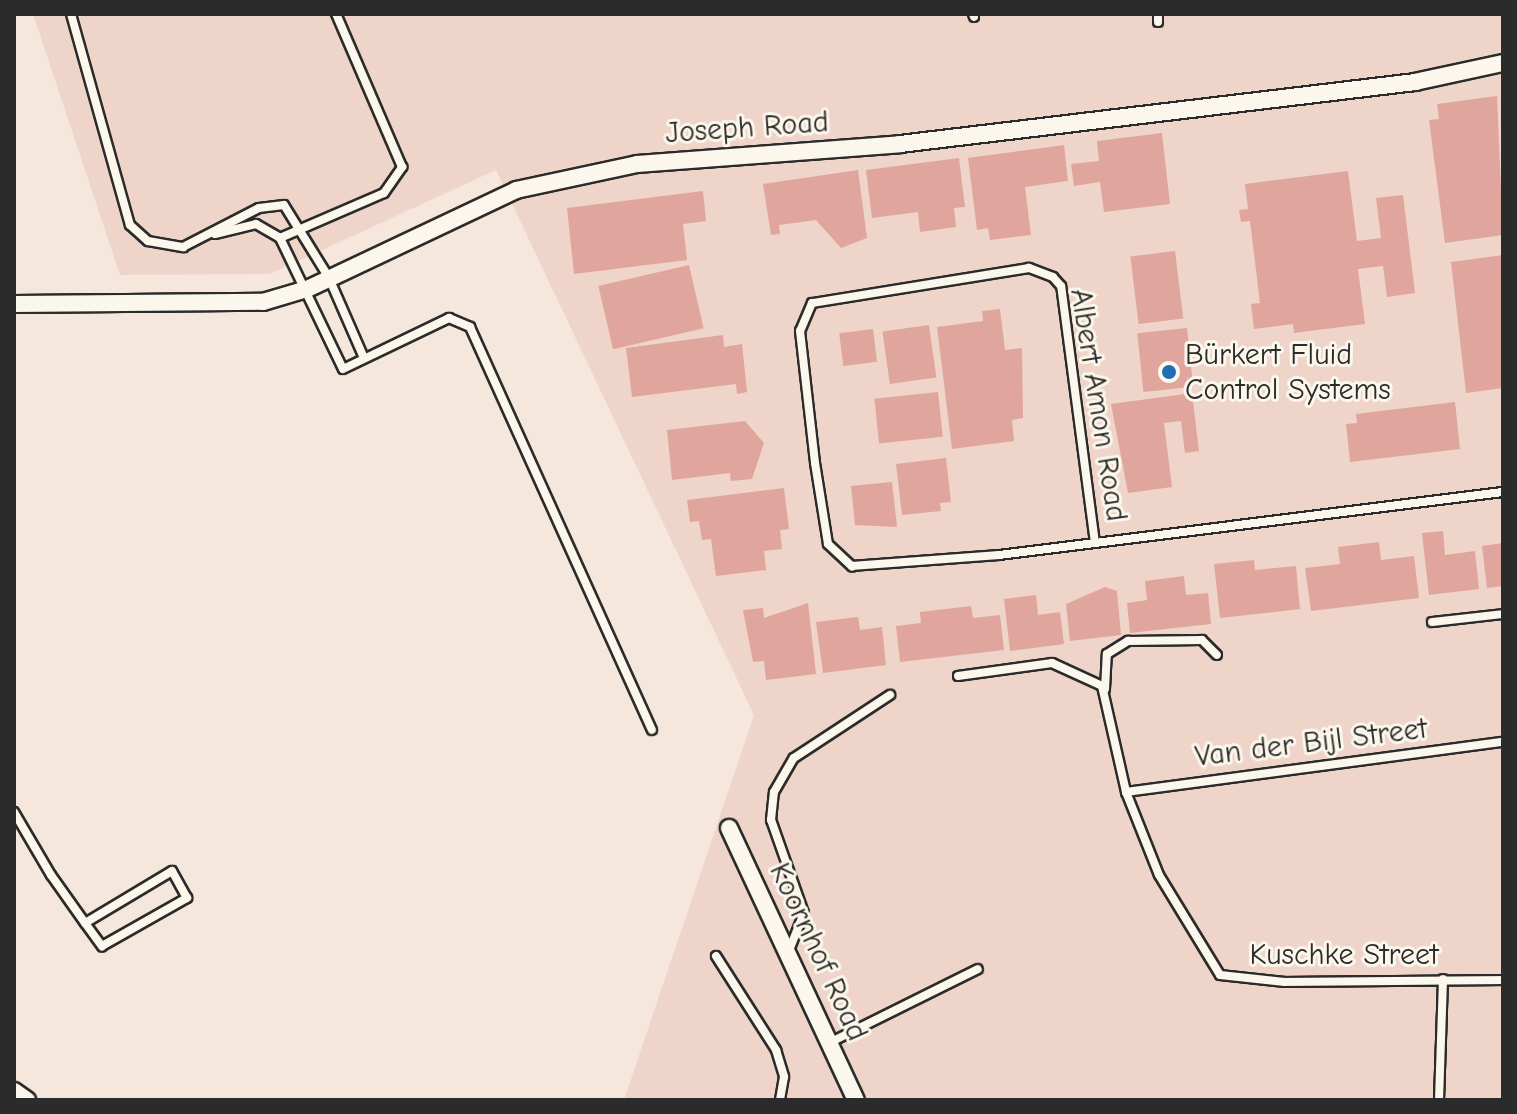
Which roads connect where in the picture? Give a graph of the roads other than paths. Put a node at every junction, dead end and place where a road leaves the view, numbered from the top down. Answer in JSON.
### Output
{"nodes":[{"id":1,"x":71,"y":14,"type":"edge"},
{"id":2,"x":336,"y":14,"type":"edge"},
{"id":3,"x":1503,"y":63,"type":"edge"},
{"id":4,"x":299,"y":226,"type":"junction"},
{"id":5,"x":215,"y":234,"type":"junction"},
{"id":6,"x":280,"y":238,"type":"junction"},
{"id":7,"x":329,"y":278,"type":"junction"},
{"id":8,"x":307,"y":289,"type":"junction"},
{"id":9,"x":14,"y":304,"type":"edge"},
{"id":10,"x":364,"y":358,"type":"junction"},
{"id":11,"x":1503,"y":492,"type":"edge"},
{"id":12,"x":1095,"y":543,"type":"junction"},
{"id":13,"x":1503,"y":614,"type":"edge"},
{"id":14,"x":1432,"y":622,"type":"dead end"},
{"id":15,"x":1217,"y":655,"type":"dead end"},
{"id":16,"x":958,"y":676,"type":"dead end"},
{"id":17,"x":1105,"y":690,"type":"junction"},
{"id":18,"x":890,"y":695,"type":"dead end"},
{"id":19,"x":652,"y":730,"type":"dead end"},
{"id":20,"x":1503,"y":742,"type":"edge"},
{"id":21,"x":1126,"y":792,"type":"junction"},
{"id":22,"x":14,"y":812,"type":"edge"},
{"id":23,"x":729,"y":828,"type":"dead end"},
{"id":24,"x":85,"y":923,"type":"junction"},
{"id":25,"x":788,"y":953,"type":"junction"},
{"id":26,"x":716,"y":956,"type":"dead end"},
{"id":27,"x":978,"y":969,"type":"dead end"},
{"id":28,"x":1443,"y":979,"type":"junction"},
{"id":29,"x":1503,"y":980,"type":"edge"},
{"id":30,"x":829,"y":1043,"type":"junction"},
{"id":31,"x":14,"y":1091,"type":"edge"},
{"id":32,"x":27,"y":1100,"type":"edge"},
{"id":33,"x":780,"y":1100,"type":"edge"},
{"id":34,"x":856,"y":1100,"type":"edge"},
{"id":35,"x":1439,"y":1100,"type":"edge"}],
"edges":[{"from":1,"to":5,"type":"lane"},
{"from":2,"to":4,"type":"lane"},
{"from":3,"to":7,"type":"street","name":"Joseph Road"},
{"from":4,"to":5,"type":"lane"},
{"from":4,"to":6,"type":"lane"},
{"from":4,"to":7,"type":"lane"},
{"from":5,"to":6,"type":"lane"},
{"from":6,"to":8,"type":"lane"},
{"from":7,"to":8,"type":"street","name":"Joseph Road"},
{"from":7,"to":10,"type":"lane"},
{"from":8,"to":9,"type":"street","name":"Joseph Road"},
{"from":8,"to":10,"type":"lane"},
{"from":10,"to":19,"type":"lane"},
{"from":11,"to":12,"type":"lane","name":"Albert Amon Road"},
{"from":12,"to":12,"type":"lane","name":"Albert Amon Road"},
{"from":13,"to":14,"type":"lane"},
{"from":15,"to":17,"type":"lane","name":"Kuschke Street"},
{"from":16,"to":17,"type":"lane"},
{"from":17,"to":21,"type":"lane","name":"Kuschke Street"},
{"from":18,"to":25,"type":"lane"},
{"from":20,"to":21,"type":"lane","name":"Van der Bijl Street"},
{"from":21,"to":28,"type":"lane","name":"Kuschke Street"},
{"from":22,"to":24,"type":"lane"},
{"from":23,"to":25,"type":"street","name":"Koornhof Road"},
{"from":24,"to":24,"type":"lane"},
{"from":25,"to":30,"type":"street","name":"Koornhof Road"},
{"from":26,"to":33,"type":"lane"},
{"from":27,"to":30,"type":"lane"},
{"from":28,"to":29,"type":"lane","name":"Kuschke Street"},
{"from":28,"to":35,"type":"lane"},
{"from":30,"to":34,"type":"street","name":"Koornhof Road"},
{"from":31,"to":32,"type":"street"}]}
